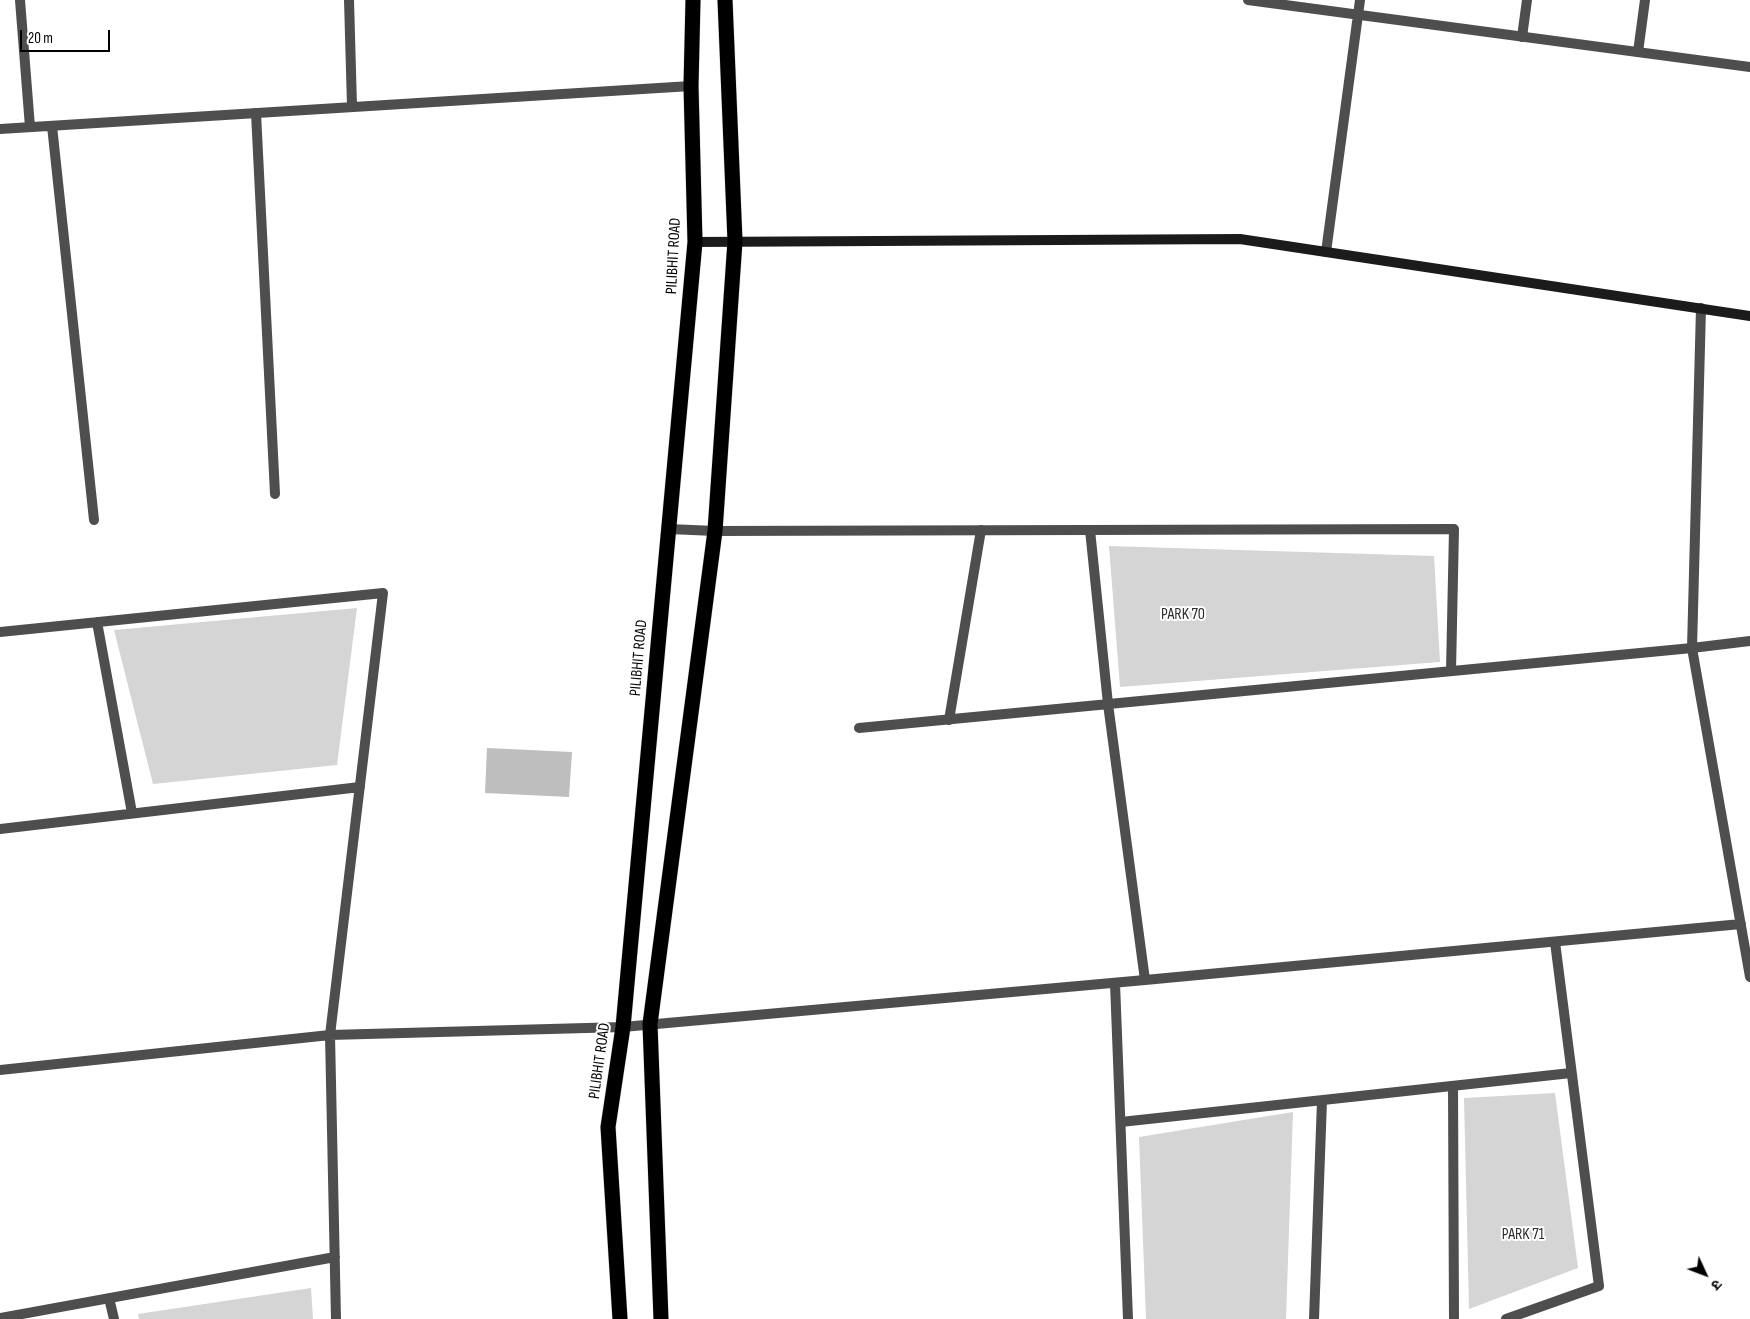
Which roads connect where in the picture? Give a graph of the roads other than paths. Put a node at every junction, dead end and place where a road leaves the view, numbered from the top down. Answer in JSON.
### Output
{"nodes":[{"id":1,"x":20,"y":0,"type":"edge"},
{"id":2,"x":349,"y":0,"type":"edge"},
{"id":3,"x":693,"y":0,"type":"edge"},
{"id":4,"x":725,"y":0,"type":"edge"},
{"id":5,"x":1248,"y":0,"type":"edge"},
{"id":6,"x":1360,"y":0,"type":"edge"},
{"id":7,"x":1528,"y":0,"type":"edge"},
{"id":8,"x":1645,"y":0,"type":"edge"},
{"id":9,"x":1358,"y":15,"type":"junction"},
{"id":10,"x":1522,"y":37,"type":"junction"},
{"id":11,"x":1638,"y":52,"type":"junction"},
{"id":12,"x":1750,"y":63,"type":"edge"},
{"id":13,"x":1750,"y":67,"type":"edge"},
{"id":14,"x":691,"y":86,"type":"junction"},
{"id":15,"x":352,"y":106,"type":"junction"},
{"id":16,"x":256,"y":113,"type":"junction"},
{"id":17,"x":52,"y":126,"type":"junction"},
{"id":18,"x":30,"y":127,"type":"junction"},
{"id":19,"x":0,"y":129,"type":"edge"},
{"id":20,"x":695,"y":242,"type":"junction"},
{"id":21,"x":735,"y":242,"type":"junction"},
{"id":22,"x":1326,"y":252,"type":"junction"},
{"id":23,"x":1701,"y":308,"type":"junction"},
{"id":24,"x":1750,"y":316,"type":"edge"},
{"id":25,"x":275,"y":494,"type":"dead end"},
{"id":26,"x":94,"y":520,"type":"dead end"},
{"id":27,"x":669,"y":530,"type":"junction"},
{"id":28,"x":981,"y":530,"type":"junction"},
{"id":29,"x":1090,"y":530,"type":"junction"},
{"id":30,"x":715,"y":531,"type":"junction"},
{"id":31,"x":97,"y":622,"type":"junction"},
{"id":32,"x":0,"y":632,"type":"edge"},
{"id":33,"x":1750,"y":641,"type":"edge"},
{"id":34,"x":1692,"y":648,"type":"junction"},
{"id":35,"x":1451,"y":671,"type":"junction"},
{"id":36,"x":1108,"y":704,"type":"junction"},
{"id":37,"x":949,"y":720,"type":"junction"},
{"id":38,"x":859,"y":728,"type":"dead end"},
{"id":39,"x":360,"y":787,"type":"junction"},
{"id":40,"x":132,"y":813,"type":"junction"},
{"id":41,"x":0,"y":829,"type":"edge"},
{"id":42,"x":1741,"y":924,"type":"junction"},
{"id":43,"x":1555,"y":942,"type":"junction"},
{"id":44,"x":1750,"y":977,"type":"edge"},
{"id":45,"x":1145,"y":980,"type":"junction"},
{"id":46,"x":1115,"y":983,"type":"junction"},
{"id":47,"x":650,"y":1024,"type":"junction"},
{"id":48,"x":622,"y":1027,"type":"junction"},
{"id":49,"x":330,"y":1035,"type":"junction"},
{"id":50,"x":0,"y":1070,"type":"edge"},
{"id":51,"x":1572,"y":1073,"type":"junction"},
{"id":52,"x":1453,"y":1086,"type":"junction"},
{"id":53,"x":1322,"y":1101,"type":"junction"},
{"id":54,"x":1121,"y":1122,"type":"junction"},
{"id":55,"x":335,"y":1257,"type":"junction"},
{"id":56,"x":109,"y":1298,"type":"junction"},
{"id":57,"x":0,"y":1318,"type":"edge"},
{"id":58,"x":114,"y":1319,"type":"edge"},
{"id":59,"x":336,"y":1319,"type":"edge"},
{"id":60,"x":620,"y":1319,"type":"edge"},
{"id":61,"x":661,"y":1319,"type":"edge"},
{"id":62,"x":1128,"y":1319,"type":"edge"},
{"id":63,"x":1314,"y":1319,"type":"edge"},
{"id":64,"x":1454,"y":1319,"type":"edge"},
{"id":65,"x":1506,"y":1319,"type":"edge"}],
"edges":[{"from":1,"to":18,"type":"street"},
{"from":2,"to":15,"type":"street"},
{"from":3,"to":14,"type":"highway","name":"PILIBHIT ROAD"},
{"from":4,"to":21,"type":"highway"},
{"from":5,"to":9,"type":"street"},
{"from":6,"to":9,"type":"street"},
{"from":7,"to":10,"type":"street"},
{"from":8,"to":11,"type":"street"},
{"from":9,"to":10,"type":"street"},
{"from":9,"to":22,"type":"street"},
{"from":10,"to":11,"type":"street"},
{"from":11,"to":13,"type":"street"},
{"from":12,"to":13,"type":"street"},
{"from":14,"to":15,"type":"street"},
{"from":14,"to":20,"type":"highway","name":"PILIBHIT ROAD"},
{"from":15,"to":16,"type":"street"},
{"from":16,"to":17,"type":"street"},
{"from":16,"to":25,"type":"street"},
{"from":17,"to":18,"type":"street"},
{"from":17,"to":26,"type":"street"},
{"from":18,"to":19,"type":"street"},
{"from":20,"to":21,"type":"street"},
{"from":20,"to":27,"type":"highway","name":"PILIBHIT ROAD"},
{"from":21,"to":22,"type":"street"},
{"from":21,"to":30,"type":"highway"},
{"from":22,"to":23,"type":"street"},
{"from":23,"to":24,"type":"street"},
{"from":23,"to":34,"type":"street"},
{"from":27,"to":30,"type":"street"},
{"from":27,"to":48,"type":"highway","name":"PILIBHIT ROAD"},
{"from":28,"to":29,"type":"street"},
{"from":28,"to":30,"type":"street"},
{"from":28,"to":37,"type":"street"},
{"from":29,"to":35,"type":"street"},
{"from":29,"to":36,"type":"street"},
{"from":30,"to":47,"type":"highway"},
{"from":31,"to":32,"type":"street"},
{"from":31,"to":39,"type":"street"},
{"from":31,"to":40,"type":"street"},
{"from":33,"to":34,"type":"street"},
{"from":34,"to":35,"type":"street"},
{"from":34,"to":42,"type":"street"},
{"from":35,"to":36,"type":"street"},
{"from":36,"to":37,"type":"street"},
{"from":36,"to":45,"type":"street"},
{"from":37,"to":38,"type":"street"},
{"from":39,"to":40,"type":"street"},
{"from":39,"to":49,"type":"street"},
{"from":40,"to":41,"type":"street"},
{"from":42,"to":43,"type":"street"},
{"from":42,"to":44,"type":"street"},
{"from":43,"to":45,"type":"street"},
{"from":43,"to":51,"type":"street"},
{"from":45,"to":46,"type":"street"},
{"from":46,"to":47,"type":"street"},
{"from":46,"to":54,"type":"street"},
{"from":47,"to":48,"type":"street"},
{"from":47,"to":61,"type":"highway"},
{"from":48,"to":49,"type":"street"},
{"from":48,"to":60,"type":"highway","name":"PILIBHIT ROAD"},
{"from":49,"to":50,"type":"street"},
{"from":49,"to":55,"type":"street"},
{"from":51,"to":52,"type":"street"},
{"from":51,"to":65,"type":"street"},
{"from":52,"to":53,"type":"street"},
{"from":52,"to":64,"type":"street"},
{"from":53,"to":54,"type":"street"},
{"from":53,"to":63,"type":"street"},
{"from":54,"to":62,"type":"street"},
{"from":55,"to":56,"type":"street"},
{"from":55,"to":59,"type":"street"},
{"from":56,"to":57,"type":"street"},
{"from":56,"to":58,"type":"street"}]}
